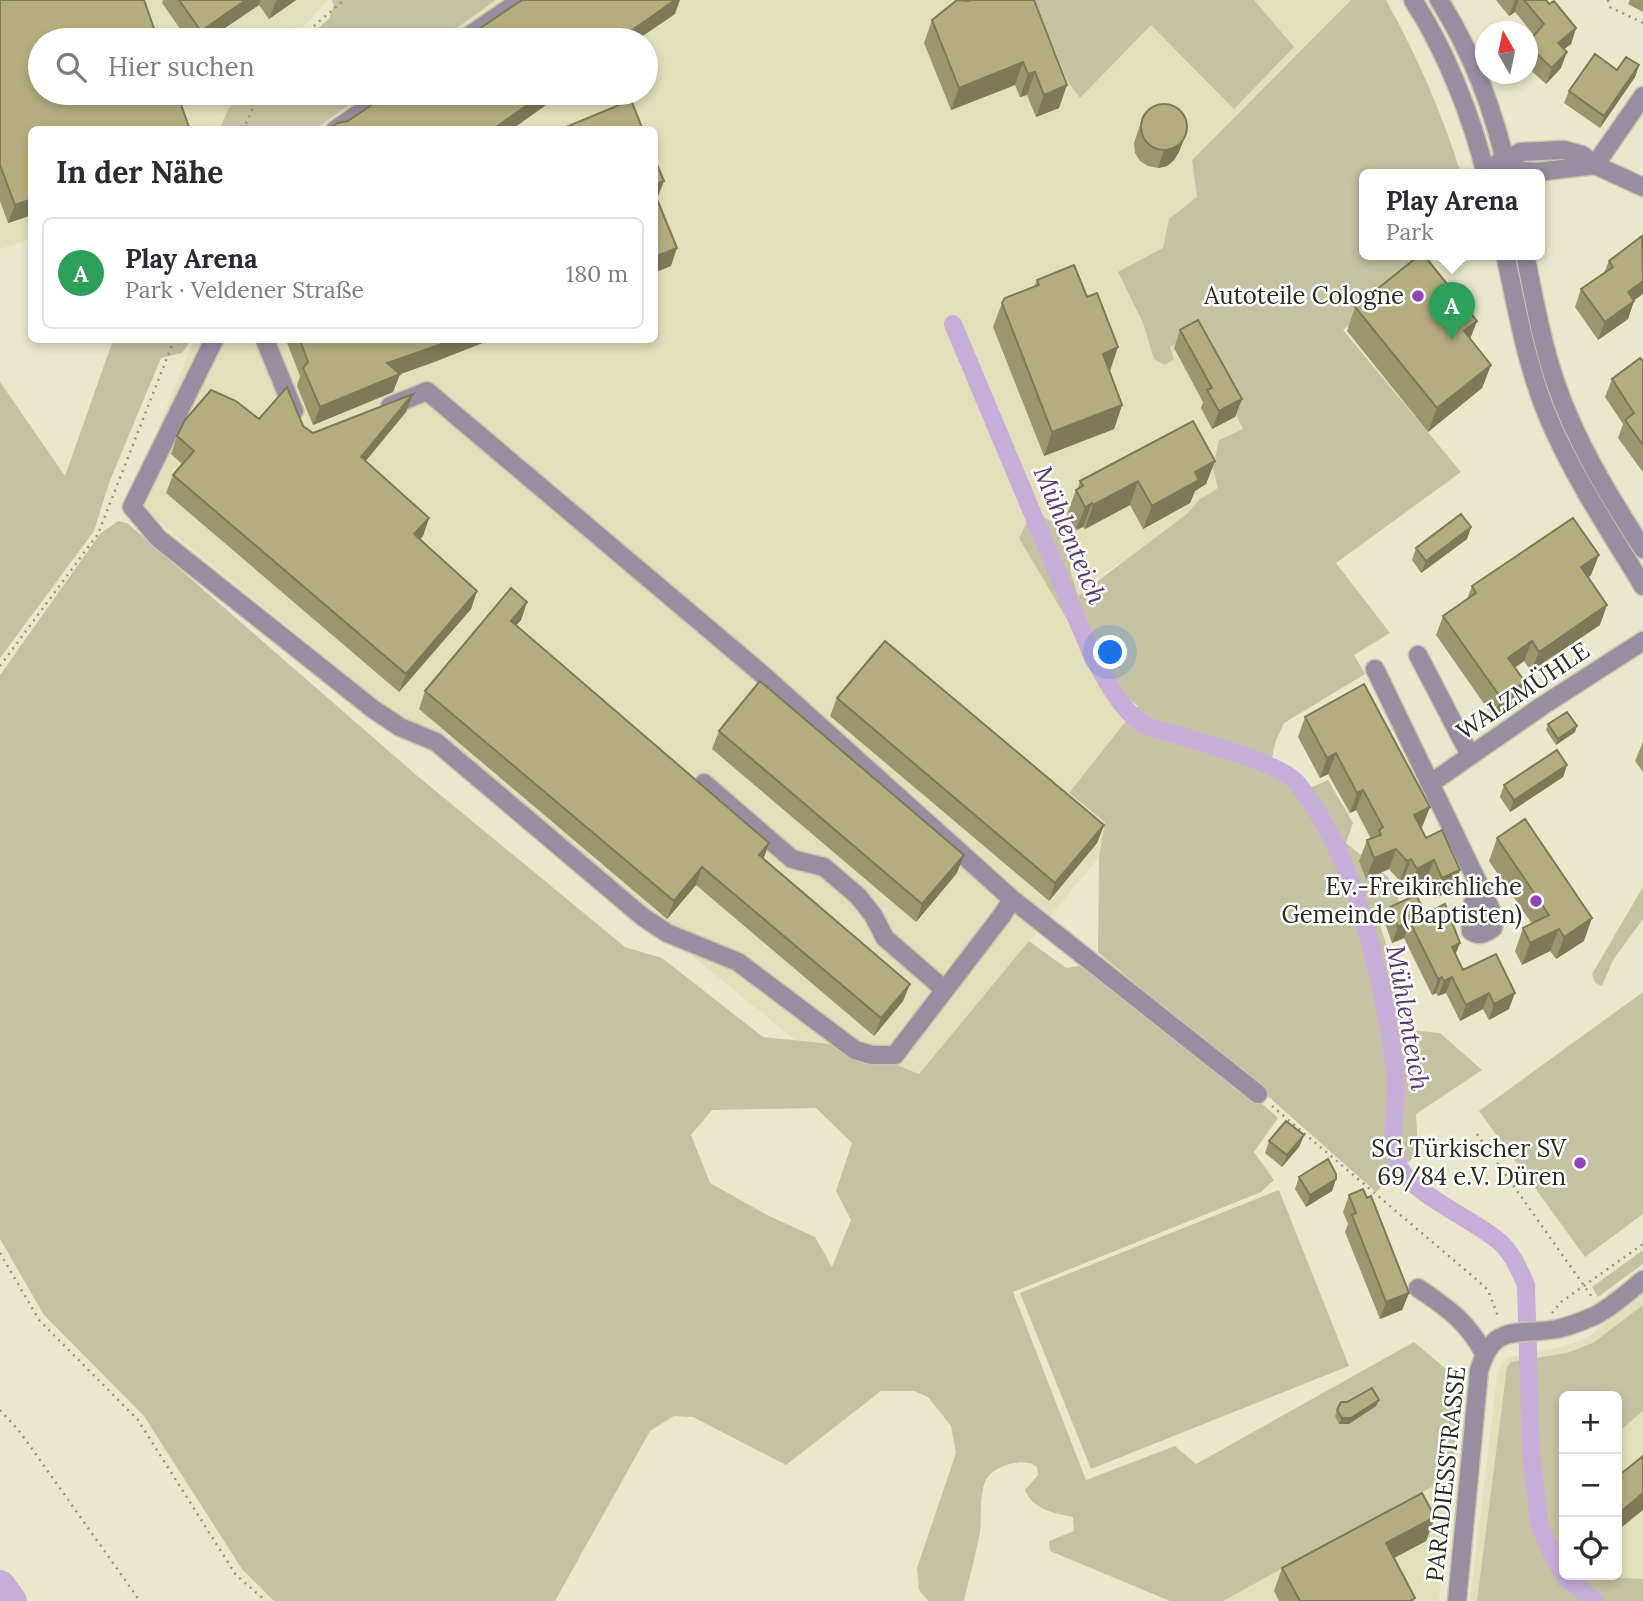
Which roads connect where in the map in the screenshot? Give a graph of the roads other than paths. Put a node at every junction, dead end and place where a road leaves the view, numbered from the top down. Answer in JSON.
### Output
{"nodes":[{"id":1,"x":521,"y":0,"type":"edge"},
{"id":2,"x":1413,"y":0,"type":"edge"},
{"id":3,"x":1439,"y":0,"type":"edge"},
{"id":4,"x":480,"y":28,"type":"edge"},
{"id":5,"x":1643,"y":96,"type":"edge"},
{"id":6,"x":371,"y":105,"type":"edge"},
{"id":7,"x":341,"y":126,"type":"edge"},
{"id":8,"x":1595,"y":165,"type":"junction"},
{"id":9,"x":1507,"y":168,"type":"edge"},
{"id":10,"x":1485,"y":169,"type":"edge"},
{"id":11,"x":1545,"y":171,"type":"edge"},
{"id":12,"x":1643,"y":187,"type":"edge"},
{"id":13,"x":1506,"y":260,"type":"edge"},
{"id":14,"x":1526,"y":260,"type":"edge"},
{"id":15,"x":213,"y":343,"type":"edge"},
{"id":16,"x":266,"y":343,"type":"edge"},
{"id":17,"x":379,"y":411,"type":"edge"},
{"id":18,"x":301,"y":428,"type":"edge"},
{"id":19,"x":1643,"y":549,"type":"edge"},
{"id":20,"x":1643,"y":586,"type":"edge"},
{"id":21,"x":1643,"y":641,"type":"edge"},
{"id":22,"x":1418,"y":655,"type":"dead end"},
{"id":23,"x":1375,"y":668,"type":"dead end"},
{"id":24,"x":1470,"y":755,"type":"junction"},
{"id":25,"x":704,"y":783,"type":"edge"},
{"id":26,"x":1431,"y":783,"type":"junction"},
{"id":27,"x":1477,"y":883,"type":"dead end"},
{"id":28,"x":1012,"y":899,"type":"junction"},
{"id":29,"x":945,"y":990,"type":"junction"},
{"id":30,"x":1258,"y":1094,"type":"road end"},
{"id":31,"x":1643,"y":1280,"type":"edge"},
{"id":32,"x":1418,"y":1288,"type":"dead end"},
{"id":33,"x":1484,"y":1353,"type":"junction"},
{"id":34,"x":1457,"y":1601,"type":"edge"}],
"edges":[{"from":1,"to":4,"type":"street"},
{"from":2,"to":10,"type":"street"},
{"from":3,"to":9,"type":"street"},
{"from":5,"to":8,"type":"street"},
{"from":6,"to":7,"type":"street"},
{"from":8,"to":11,"type":"street"},
{"from":8,"to":12,"type":"street"},
{"from":13,"to":20,"type":"street"},
{"from":14,"to":19,"type":"street"},
{"from":15,"to":29,"type":"street"},
{"from":16,"to":18,"type":"street"},
{"from":17,"to":28,"type":"street"},
{"from":21,"to":24,"type":"street","name":"WALZMÜHLE"},
{"from":22,"to":24,"type":"street"},
{"from":23,"to":26,"type":"street"},
{"from":24,"to":26,"type":"street","name":"WALZMÜHLE"},
{"from":25,"to":29,"type":"street"},
{"from":26,"to":27,"type":"street"},
{"from":28,"to":29,"type":"street"},
{"from":28,"to":30,"type":"street"},
{"from":31,"to":33,"type":"street"},
{"from":32,"to":33,"type":"street"},
{"from":33,"to":34,"type":"street","name":"PARADIESSTRASSE"}]}
